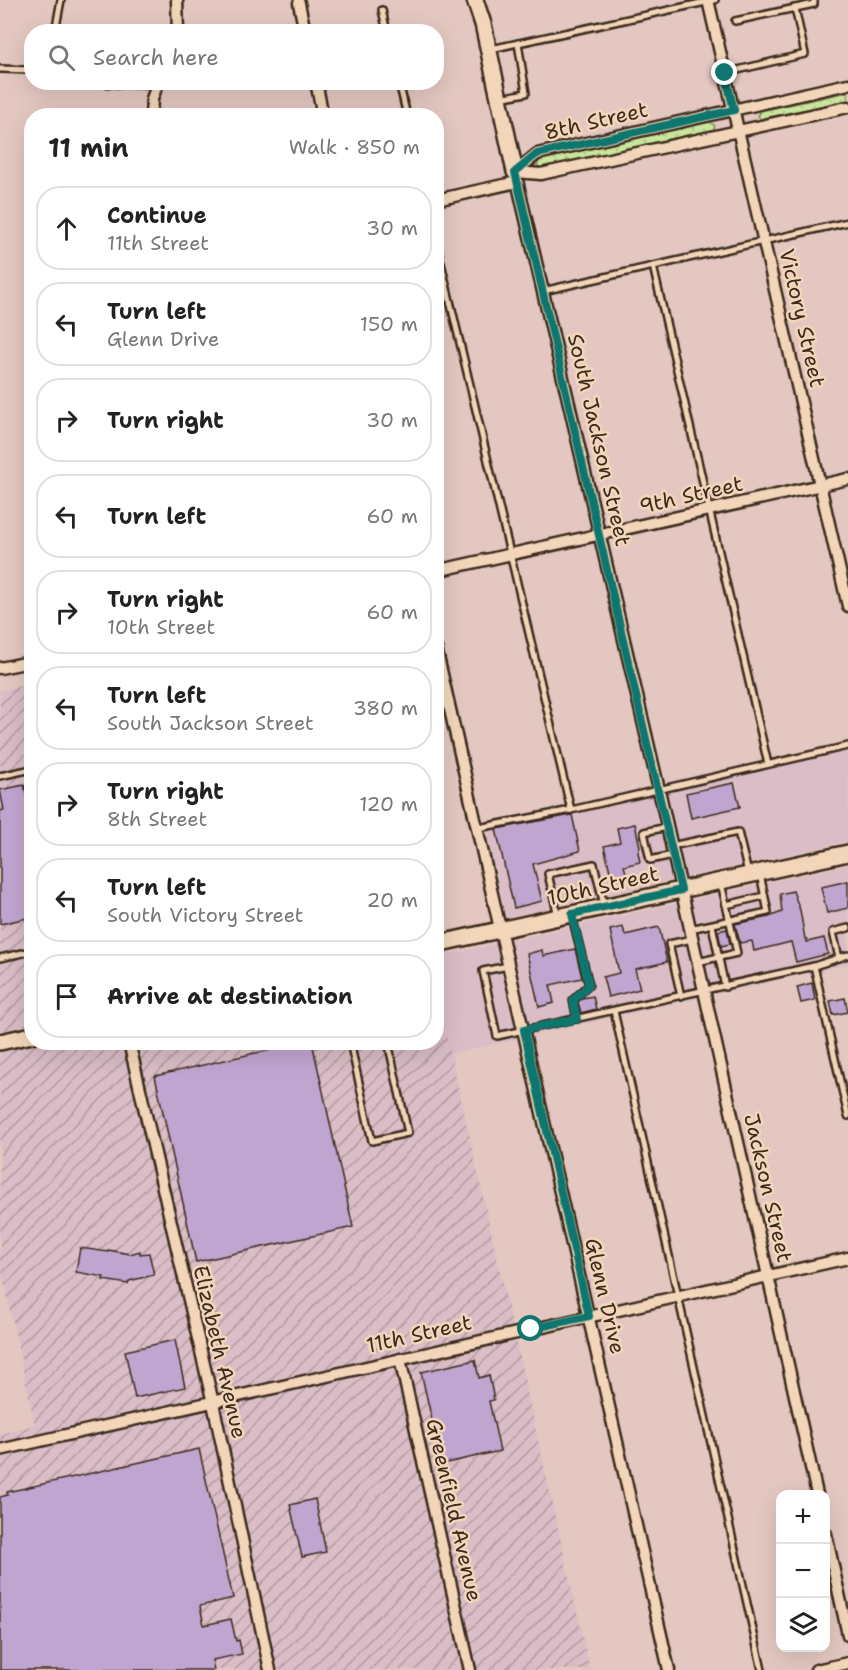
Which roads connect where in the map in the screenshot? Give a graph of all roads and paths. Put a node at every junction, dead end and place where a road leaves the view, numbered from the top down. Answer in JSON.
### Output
{"nodes":[{"id":1,"x":61,"y":0,"type":"edge"},
{"id":2,"x":177,"y":0,"type":"edge"},
{"id":3,"x":475,"y":0,"type":"edge"},
{"id":4,"x":710,"y":0,"type":"edge"},
{"id":5,"x":813,"y":0,"type":"edge"},
{"id":6,"x":299,"y":3,"type":"dead end"},
{"id":7,"x":795,"y":8,"type":"junction"},
{"id":8,"x":382,"y":10,"type":"dead end"},
{"id":9,"x":735,"y":21,"type":"dead end"},
{"id":10,"x":56,"y":24,"type":"edge"},
{"id":11,"x":177,"y":24,"type":"edge"},
{"id":12,"x":303,"y":24,"type":"edge"},
{"id":13,"x":385,"y":24,"type":"edge"},
{"id":14,"x":518,"y":44,"type":"junction"},
{"id":15,"x":488,"y":50,"type":"junction"},
{"id":16,"x":0,"y":69,"type":"edge"},
{"id":17,"x":24,"y":70,"type":"edge"},
{"id":18,"x":725,"y":73,"type":"junction"},
{"id":19,"x":848,"y":84,"type":"edge"},
{"id":20,"x":156,"y":90,"type":"edge"},
{"id":21,"x":318,"y":90,"type":"edge"},
{"id":22,"x":401,"y":90,"type":"edge"},
{"id":23,"x":498,"y":98,"type":"junction"},
{"id":24,"x":848,"y":107,"type":"edge"},
{"id":25,"x":151,"y":108,"type":"edge"},
{"id":26,"x":321,"y":108,"type":"edge"},
{"id":27,"x":404,"y":108,"type":"edge"},
{"id":28,"x":734,"y":110,"type":"junction"},
{"id":29,"x":739,"y":132,"type":"junction"},
{"id":30,"x":516,"y":177,"type":"junction"},
{"id":31,"x":444,"y":198,"type":"edge"},
{"id":32,"x":848,"y":222,"type":"edge"},
{"id":33,"x":764,"y":241,"type":"junction"},
{"id":34,"x":653,"y":266,"type":"junction"},
{"id":35,"x":444,"y":276,"type":"edge"},
{"id":36,"x":543,"y":291,"type":"junction"},
{"id":37,"x":848,"y":479,"type":"edge"},
{"id":38,"x":820,"y":486,"type":"junction"},
{"id":39,"x":711,"y":510,"type":"junction"},
{"id":40,"x":599,"y":535,"type":"junction"},
{"id":41,"x":510,"y":555,"type":"junction"},
{"id":42,"x":444,"y":569,"type":"edge"},
{"id":43,"x":848,"y":606,"type":"edge"},
{"id":44,"x":24,"y":663,"type":"edge"},
{"id":45,"x":0,"y":668,"type":"edge"},
{"id":46,"x":444,"y":683,"type":"edge"},
{"id":47,"x":848,"y":746,"type":"edge"},
{"id":48,"x":768,"y":764,"type":"junction"},
{"id":49,"x":24,"y":771,"type":"edge"},
{"id":50,"x":0,"y":776,"type":"edge"},
{"id":51,"x":659,"y":790,"type":"junction"},
{"id":52,"x":570,"y":810,"type":"junction"},
{"id":53,"x":667,"y":827,"type":"junction"},
{"id":54,"x":477,"y":828,"type":"junction"},
{"id":55,"x":672,"y":850,"type":"junction"},
{"id":56,"x":848,"y":853,"type":"edge"},
{"id":57,"x":754,"y":874,"type":"junction"},
{"id":58,"x":721,"y":881,"type":"junction"},
{"id":59,"x":681,"y":890,"type":"junction"},
{"id":60,"x":764,"y":896,"type":"junction"},
{"id":61,"x":726,"y":905,"type":"junction"},
{"id":62,"x":604,"y":907,"type":"junction"},
{"id":63,"x":565,"y":916,"type":"junction"},
{"id":64,"x":730,"y":920,"type":"junction"},
{"id":65,"x":712,"y":924,"type":"junction"},
{"id":66,"x":848,"y":928,"type":"edge"},
{"id":67,"x":501,"y":930,"type":"junction"},
{"id":68,"x":691,"y":934,"type":"junction"},
{"id":69,"x":444,"y":942,"type":"edge"},
{"id":70,"x":24,"y":953,"type":"edge"},
{"id":71,"x":848,"y":955,"type":"edge"},
{"id":72,"x":718,"y":957,"type":"junction"},
{"id":73,"x":0,"y":958,"type":"edge"},
{"id":74,"x":839,"y":958,"type":"junction"},
{"id":75,"x":697,"y":962,"type":"junction"},
{"id":76,"x":510,"y":965,"type":"junction"},
{"id":77,"x":814,"y":966,"type":"junction"},
{"id":78,"x":724,"y":987,"type":"junction"},
{"id":79,"x":704,"y":991,"type":"junction"},
{"id":80,"x":681,"y":996,"type":"junction"},
{"id":81,"x":614,"y":1011,"type":"junction"},
{"id":82,"x":577,"y":1019,"type":"junction"},
{"id":83,"x":524,"y":1030,"type":"junction"},
{"id":84,"x":24,"y":1037,"type":"edge"},
{"id":85,"x":0,"y":1042,"type":"edge"},
{"id":86,"x":131,"y":1050,"type":"edge"},
{"id":87,"x":352,"y":1050,"type":"edge"},
{"id":88,"x":390,"y":1050,"type":"edge"},
{"id":89,"x":848,"y":1116,"type":"edge"},
{"id":90,"x":848,"y":1258,"type":"edge"},
{"id":91,"x":768,"y":1276,"type":"junction"},
{"id":92,"x":678,"y":1296,"type":"junction"},
{"id":93,"x":589,"y":1316,"type":"junction"},
{"id":94,"x":400,"y":1359,"type":"junction"},
{"id":95,"x":213,"y":1403,"type":"junction"},
{"id":96,"x":0,"y":1450,"type":"edge"},
{"id":97,"x":816,"y":1490,"type":"edge"},
{"id":98,"x":827,"y":1544,"type":"edge"},
{"id":99,"x":848,"y":1635,"type":"edge"},
{"id":100,"x":848,"y":1663,"type":"edge"},
{"id":101,"x":270,"y":1670,"type":"edge"},
{"id":102,"x":470,"y":1670,"type":"edge"},
{"id":103,"x":669,"y":1670,"type":"edge"},
{"id":104,"x":762,"y":1670,"type":"edge"},
{"id":105,"x":816,"y":1670,"type":"edge"}],
"edges":[{"from":1,"to":10,"type":"lane"},
{"from":2,"to":11,"type":"street"},
{"from":3,"to":15,"type":"street","name":"South Jackson Street"},
{"from":4,"to":14,"type":"lane"},
{"from":4,"to":18,"type":"street","name":"Victory Street"},
{"from":5,"to":7,"type":"lane"},
{"from":6,"to":12,"type":"street"},
{"from":7,"to":9,"type":"lane"},
{"from":7,"to":18,"type":"lane"},
{"from":8,"to":13,"type":"lane"},
{"from":14,"to":15,"type":"lane"},
{"from":14,"to":23,"type":"lane"},
{"from":15,"to":23,"type":"street","name":"South Jackson Street"},
{"from":16,"to":17,"type":"lane"},
{"from":18,"to":28,"type":"street","name":"Victory Street"},
{"from":19,"to":28,"type":"street","name":"8th Street"},
{"from":20,"to":25,"type":"street"},
{"from":21,"to":26,"type":"street"},
{"from":22,"to":27,"type":"lane"},
{"from":23,"to":30,"type":"street","name":"South Jackson Street"},
{"from":24,"to":29,"type":"street","name":"8th Street"},
{"from":28,"to":29,"type":"street","name":"Victory Street"},
{"from":28,"to":30,"type":"street","name":"8th Street"},
{"from":29,"to":30,"type":"street","name":"8th Street"},
{"from":29,"to":33,"type":"street","name":"Victory Street"},
{"from":30,"to":31,"type":"street","name":"8th Street"},
{"from":30,"to":36,"type":"street","name":"South Jackson Street"},
{"from":32,"to":33,"type":"lane"},
{"from":33,"to":34,"type":"lane"},
{"from":33,"to":38,"type":"street","name":"Victory Street"},
{"from":34,"to":36,"type":"lane"},
{"from":34,"to":39,"type":"lane"},
{"from":35,"to":41,"type":"lane"},
{"from":36,"to":40,"type":"street","name":"South Jackson Street"},
{"from":37,"to":38,"type":"street","name":"9th Street"},
{"from":38,"to":39,"type":"street","name":"9th Street"},
{"from":38,"to":43,"type":"street","name":"Victory Street"},
{"from":39,"to":40,"type":"street","name":"9th Street"},
{"from":39,"to":48,"type":"lane"},
{"from":40,"to":41,"type":"street","name":"9th Street"},
{"from":40,"to":51,"type":"street","name":"South Jackson Street"},
{"from":41,"to":42,"type":"street","name":"9th Street"},
{"from":41,"to":52,"type":"lane"},
{"from":44,"to":45,"type":"street"},
{"from":46,"to":54,"type":"street","name":"Glenn Drive"},
{"from":47,"to":48,"type":"lane"},
{"from":48,"to":51,"type":"lane"},
{"from":49,"to":50,"type":"lane"},
{"from":51,"to":52,"type":"lane"},
{"from":51,"to":53,"type":"street","name":"South Jackson Street"},
{"from":52,"to":54,"type":"lane"},
{"from":53,"to":55,"type":"street","name":"South Jackson Street"},
{"from":53,"to":55,"type":"lane"},
{"from":54,"to":67,"type":"street","name":"Glenn Drive"},
{"from":55,"to":57,"type":"lane"},
{"from":55,"to":59,"type":"street","name":"South Jackson Street"},
{"from":56,"to":57,"type":"street","name":"10th Street"},
{"from":57,"to":58,"type":"street","name":"10th Street"},
{"from":57,"to":60,"type":"lane"},
{"from":58,"to":59,"type":"street","name":"10th Street"},
{"from":58,"to":61,"type":"lane"},
{"from":59,"to":62,"type":"street","name":"10th Street"},
{"from":59,"to":68,"type":"street","name":"Jackson Street"},
{"from":60,"to":61,"type":"lane"},
{"from":60,"to":64,"type":"lane"},
{"from":61,"to":64,"type":"lane"},
{"from":62,"to":63,"type":"street","name":"10th Street"},
{"from":62,"to":63,"type":"lane"},
{"from":63,"to":67,"type":"street","name":"10th Street"},
{"from":63,"to":82,"type":"lane"},
{"from":64,"to":65,"type":"lane"},
{"from":64,"to":72,"type":"lane"},
{"from":65,"to":68,"type":"lane"},
{"from":65,"to":72,"type":"lane"},
{"from":66,"to":74,"type":"lane"},
{"from":67,"to":69,"type":"street","name":"10th Street"},
{"from":67,"to":76,"type":"street","name":"Glenn Drive"},
{"from":68,"to":75,"type":"street","name":"Jackson Street"},
{"from":68,"to":80,"type":"lane"},
{"from":70,"to":73,"type":"lane"},
{"from":71,"to":74,"type":"lane"},
{"from":72,"to":75,"type":"lane"},
{"from":72,"to":78,"type":"lane"},
{"from":74,"to":77,"type":"lane"},
{"from":75,"to":79,"type":"street","name":"Jackson Street"},
{"from":76,"to":83,"type":"street","name":"Glenn Drive"},
{"from":76,"to":83,"type":"lane"},
{"from":77,"to":78,"type":"lane"},
{"from":77,"to":89,"type":"lane"},
{"from":78,"to":79,"type":"lane"},
{"from":79,"to":80,"type":"lane"},
{"from":79,"to":91,"type":"street","name":"Jackson Street"},
{"from":80,"to":81,"type":"lane"},
{"from":81,"to":82,"type":"lane"},
{"from":81,"to":92,"type":"lane"},
{"from":82,"to":83,"type":"lane"},
{"from":83,"to":93,"type":"street","name":"Glenn Drive"},
{"from":84,"to":85,"type":"street"},
{"from":86,"to":95,"type":"street","name":"Elizabeth Avenue"},
{"from":87,"to":88,"type":"lane"},
{"from":90,"to":91,"type":"street","name":"11th Street"},
{"from":91,"to":92,"type":"street","name":"11th Street"},
{"from":91,"to":97,"type":"street","name":"Jackson Street"},
{"from":92,"to":93,"type":"street","name":"11th Street"},
{"from":92,"to":104,"type":"lane"},
{"from":93,"to":94,"type":"street","name":"11th Street"},
{"from":93,"to":103,"type":"street","name":"Glenn Drive"},
{"from":94,"to":95,"type":"street","name":"11th Street"},
{"from":94,"to":102,"type":"street","name":"Greenfield Avenue"},
{"from":95,"to":96,"type":"street","name":"11th Street"},
{"from":95,"to":101,"type":"street","name":"Elizabeth Avenue"},
{"from":98,"to":99,"type":"street"},
{"from":100,"to":105,"type":"street"}]}
